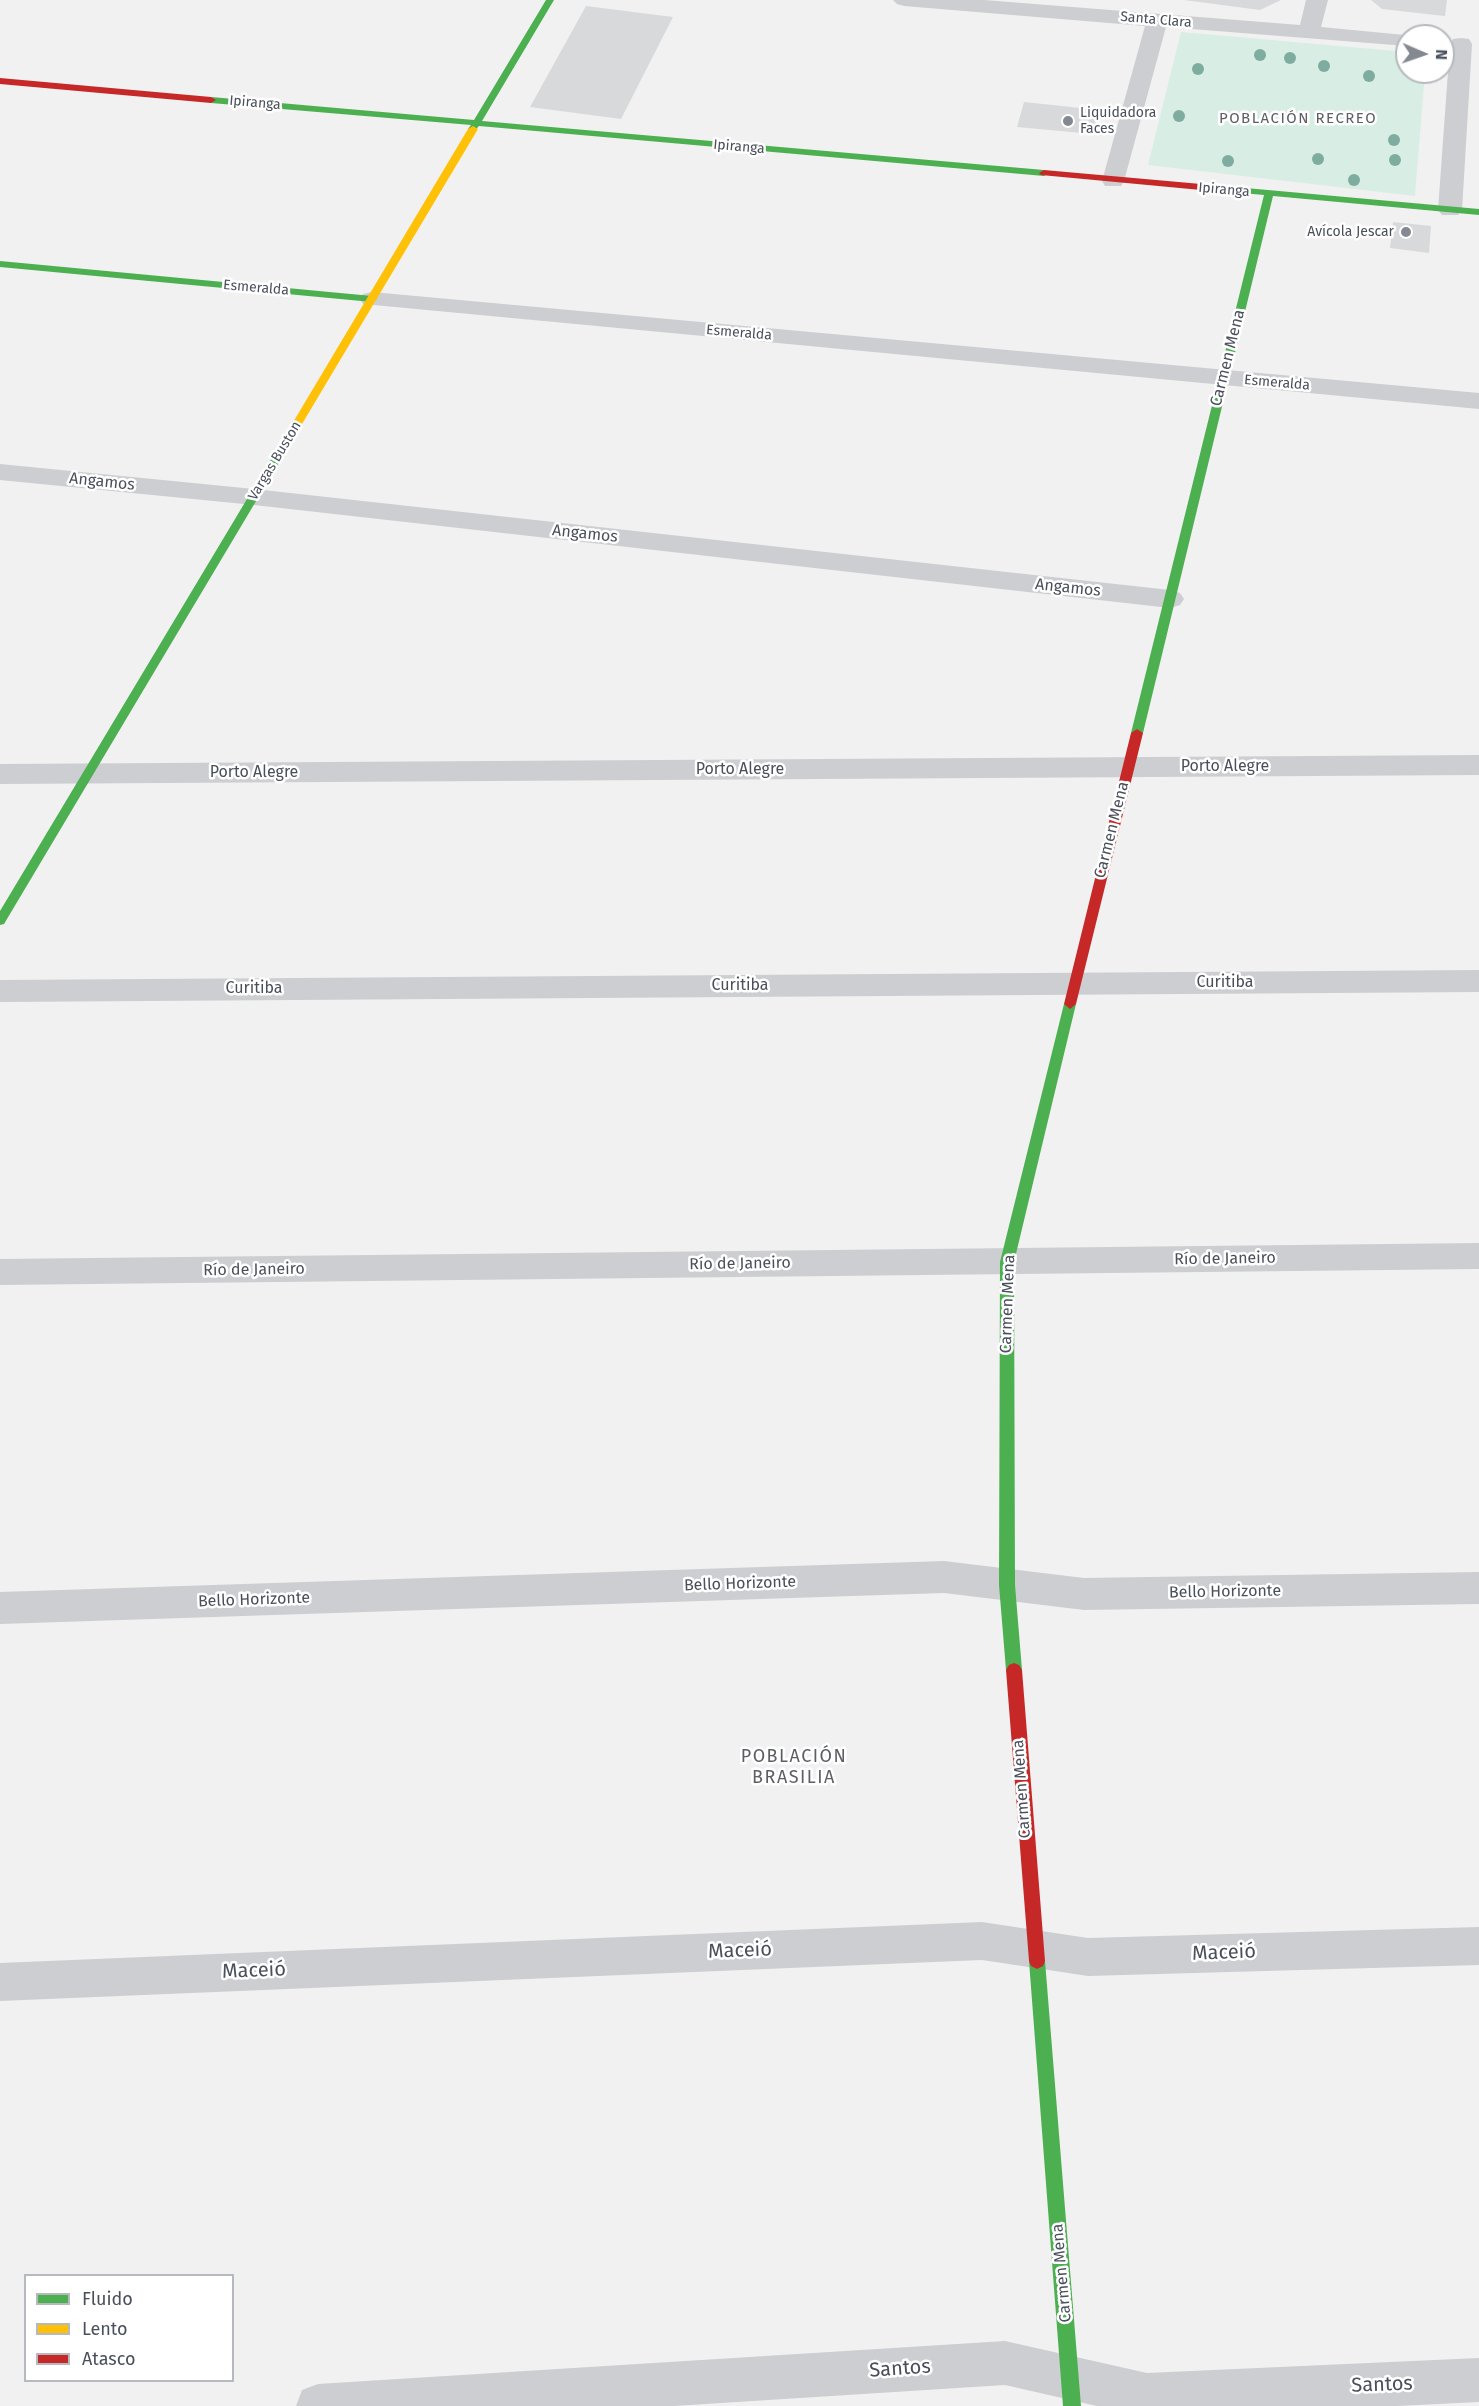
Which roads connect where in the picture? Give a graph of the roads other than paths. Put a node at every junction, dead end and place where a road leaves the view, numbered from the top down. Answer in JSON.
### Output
{"nodes":[{"id":1,"x":550,"y":0,"type":"edge"},
{"id":2,"x":904,"y":0,"type":"edge"},
{"id":3,"x":1317,"y":0,"type":"edge"},
{"id":4,"x":1157,"y":20,"type":"junction"},
{"id":5,"x":1309,"y":32,"type":"junction"},
{"id":6,"x":1395,"y":39,"type":"edge"},
{"id":7,"x":1461,"y":44,"type":"edge"},
{"id":8,"x":0,"y":81,"type":"edge"},
{"id":9,"x":476,"y":123,"type":"junction"},
{"id":10,"x":1113,"y":181,"type":"junction"},
{"id":11,"x":1269,"y":194,"type":"junction"},
{"id":12,"x":1450,"y":210,"type":"junction"},
{"id":13,"x":1479,"y":213,"type":"edge"},
{"id":14,"x":0,"y":264,"type":"edge"},
{"id":15,"x":372,"y":299,"type":"junction"},
{"id":16,"x":1223,"y":378,"type":"junction"},
{"id":17,"x":1479,"y":401,"type":"edge"},
{"id":18,"x":0,"y":472,"type":"edge"},
{"id":19,"x":254,"y":497,"type":"junction"},
{"id":20,"x":1170,"y":599,"type":"junction"},
{"id":21,"x":1479,"y":765,"type":"edge"},
{"id":22,"x":1129,"y":767,"type":"junction"},
{"id":23,"x":0,"y":774,"type":"edge"},
{"id":24,"x":88,"y":774,"type":"junction"},
{"id":25,"x":0,"y":921,"type":"edge"},
{"id":26,"x":1479,"y":981,"type":"edge"},
{"id":27,"x":1073,"y":984,"type":"junction"},
{"id":28,"x":0,"y":991,"type":"edge"},
{"id":29,"x":1479,"y":1257,"type":"edge"},
{"id":30,"x":1007,"y":1262,"type":"junction"},
{"id":31,"x":0,"y":1272,"type":"edge"},
{"id":32,"x":1007,"y":1585,"type":"junction"},
{"id":33,"x":1479,"y":1588,"type":"edge"},
{"id":34,"x":0,"y":1608,"type":"edge"},
{"id":35,"x":1479,"y":1946,"type":"edge"},
{"id":36,"x":1034,"y":1948,"type":"junction"},
{"id":37,"x":0,"y":1982,"type":"edge"},
{"id":38,"x":1479,"y":2380,"type":"edge"},
{"id":39,"x":1072,"y":2391,"type":"edge"},
{"id":40,"x":318,"y":2406,"type":"edge"}],
"edges":[{"from":1,"to":9,"type":"street","name":"Vargas Buston"},
{"from":2,"to":4,"type":"street","name":"Santa Clara"},
{"from":3,"to":5,"type":"street"},
{"from":4,"to":5,"type":"street","name":"Santa Clara"},
{"from":4,"to":10,"type":"street"},
{"from":5,"to":6,"type":"street","name":"Santa Clara"},
{"from":7,"to":12,"type":"street"},
{"from":8,"to":9,"type":"street","name":"Ipiranga"},
{"from":9,"to":10,"type":"street","name":"Ipiranga"},
{"from":9,"to":15,"type":"street","name":"Vargas Buston"},
{"from":10,"to":11,"type":"street","name":"Ipiranga"},
{"from":11,"to":12,"type":"street","name":"Ipiranga"},
{"from":11,"to":16,"type":"street","name":"Carmen Mena"},
{"from":12,"to":13,"type":"street","name":"Ipiranga"},
{"from":14,"to":15,"type":"street","name":"Esmeralda"},
{"from":15,"to":16,"type":"street","name":"Esmeralda"},
{"from":15,"to":19,"type":"street","name":"Vargas Buston"},
{"from":16,"to":17,"type":"street","name":"Esmeralda"},
{"from":16,"to":20,"type":"street","name":"Carmen Mena"},
{"from":18,"to":19,"type":"street","name":"Angamos"},
{"from":19,"to":20,"type":"street","name":"Angamos"},
{"from":19,"to":24,"type":"street","name":"Vargas Buston"},
{"from":20,"to":22,"type":"street","name":"Carmen Mena"},
{"from":21,"to":22,"type":"street","name":"Porto Alegre"},
{"from":22,"to":24,"type":"street","name":"Porto Alegre"},
{"from":22,"to":27,"type":"street","name":"Carmen Mena"},
{"from":23,"to":24,"type":"street","name":"Porto Alegre"},
{"from":24,"to":25,"type":"street","name":"Vargas Buston"},
{"from":26,"to":27,"type":"street","name":"Curitiba"},
{"from":27,"to":28,"type":"street","name":"Curitiba"},
{"from":27,"to":30,"type":"street","name":"Carmen Mena"},
{"from":29,"to":30,"type":"street","name":"Río de Janeiro"},
{"from":30,"to":31,"type":"street","name":"Río de Janeiro"},
{"from":30,"to":32,"type":"street","name":"Carmen Mena"},
{"from":32,"to":33,"type":"street","name":"Bello Horizonte"},
{"from":32,"to":34,"type":"street","name":"Bello Horizonte"},
{"from":32,"to":36,"type":"street","name":"Carmen Mena"},
{"from":35,"to":36,"type":"street","name":"Maceió"},
{"from":36,"to":37,"type":"street","name":"Maceió"},
{"from":36,"to":39,"type":"street","name":"Carmen Mena"},
{"from":38,"to":39,"type":"street","name":"Santos"},
{"from":39,"to":40,"type":"street","name":"Santos"}]}
